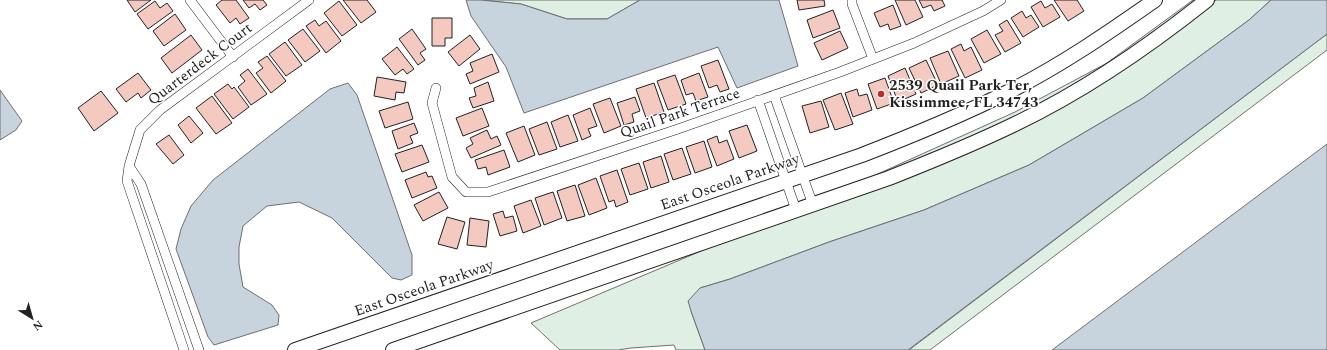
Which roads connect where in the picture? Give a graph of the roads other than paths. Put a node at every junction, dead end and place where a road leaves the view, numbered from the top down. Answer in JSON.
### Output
{"nodes":[{"id":1,"x":190,"y":0,"type":"edge"},
{"id":2,"x":309,"y":0,"type":"edge"},
{"id":3,"x":852,"y":0,"type":"edge"},
{"id":4,"x":1001,"y":0,"type":"edge"},
{"id":5,"x":1155,"y":0,"type":"edge"},
{"id":6,"x":1207,"y":0,"type":"edge"},
{"id":7,"x":233,"y":57,"type":"junction"},
{"id":8,"x":873,"y":59,"type":"junction"},
{"id":9,"x":436,"y":88,"type":"dead end"},
{"id":10,"x":774,"y":94,"type":"junction"},
{"id":11,"x":758,"y":100,"type":"junction"},
{"id":12,"x":129,"y":166,"type":"junction"},
{"id":13,"x":803,"y":175,"type":"junction"},
{"id":14,"x":786,"y":181,"type":"junction"},
{"id":15,"x":813,"y":205,"type":"junction"},
{"id":16,"x":796,"y":210,"type":"junction"},
{"id":17,"x":174,"y":278,"type":"junction"},
{"id":18,"x":161,"y":282,"type":"junction"},
{"id":19,"x":184,"y":350,"type":"edge"},
{"id":20,"x":199,"y":350,"type":"edge"},
{"id":21,"x":295,"y":350,"type":"edge"},
{"id":22,"x":393,"y":350,"type":"edge"}],
"edges":[{"from":1,"to":7,"type":"street"},
{"from":2,"to":7,"type":"street","name":"Quarterdeck Court"},
{"from":3,"to":8,"type":"street"},
{"from":4,"to":8,"type":"street","name":"Quail Park Terrace"},
{"from":5,"to":13,"type":"main road","name":"East Osceola Parkway"},
{"from":6,"to":15,"type":"main road"},
{"from":7,"to":12,"type":"street","name":"Quarterdeck Court"},
{"from":8,"to":10,"type":"street","name":"Quail Park Terrace"},
{"from":9,"to":11,"type":"street","name":"Quail Park Terrace"},
{"from":10,"to":11,"type":"street","name":"Quail Park Terrace"},
{"from":10,"to":13,"type":"street"},
{"from":11,"to":14,"type":"street"},
{"from":12,"to":17,"type":"street"},
{"from":12,"to":18,"type":"street","name":"Quarterdeck Court"},
{"from":13,"to":14,"type":"main road","name":"East Osceola Parkway"},
{"from":13,"to":15,"type":"street"},
{"from":14,"to":16,"type":"street"},
{"from":14,"to":21,"type":"main road","name":"East Osceola Parkway"},
{"from":15,"to":16,"type":"main road"},
{"from":16,"to":22,"type":"main road"},
{"from":17,"to":18,"type":"street"},
{"from":17,"to":20,"type":"street"},
{"from":18,"to":19,"type":"street","name":"Quarterdeck Court"}]}
